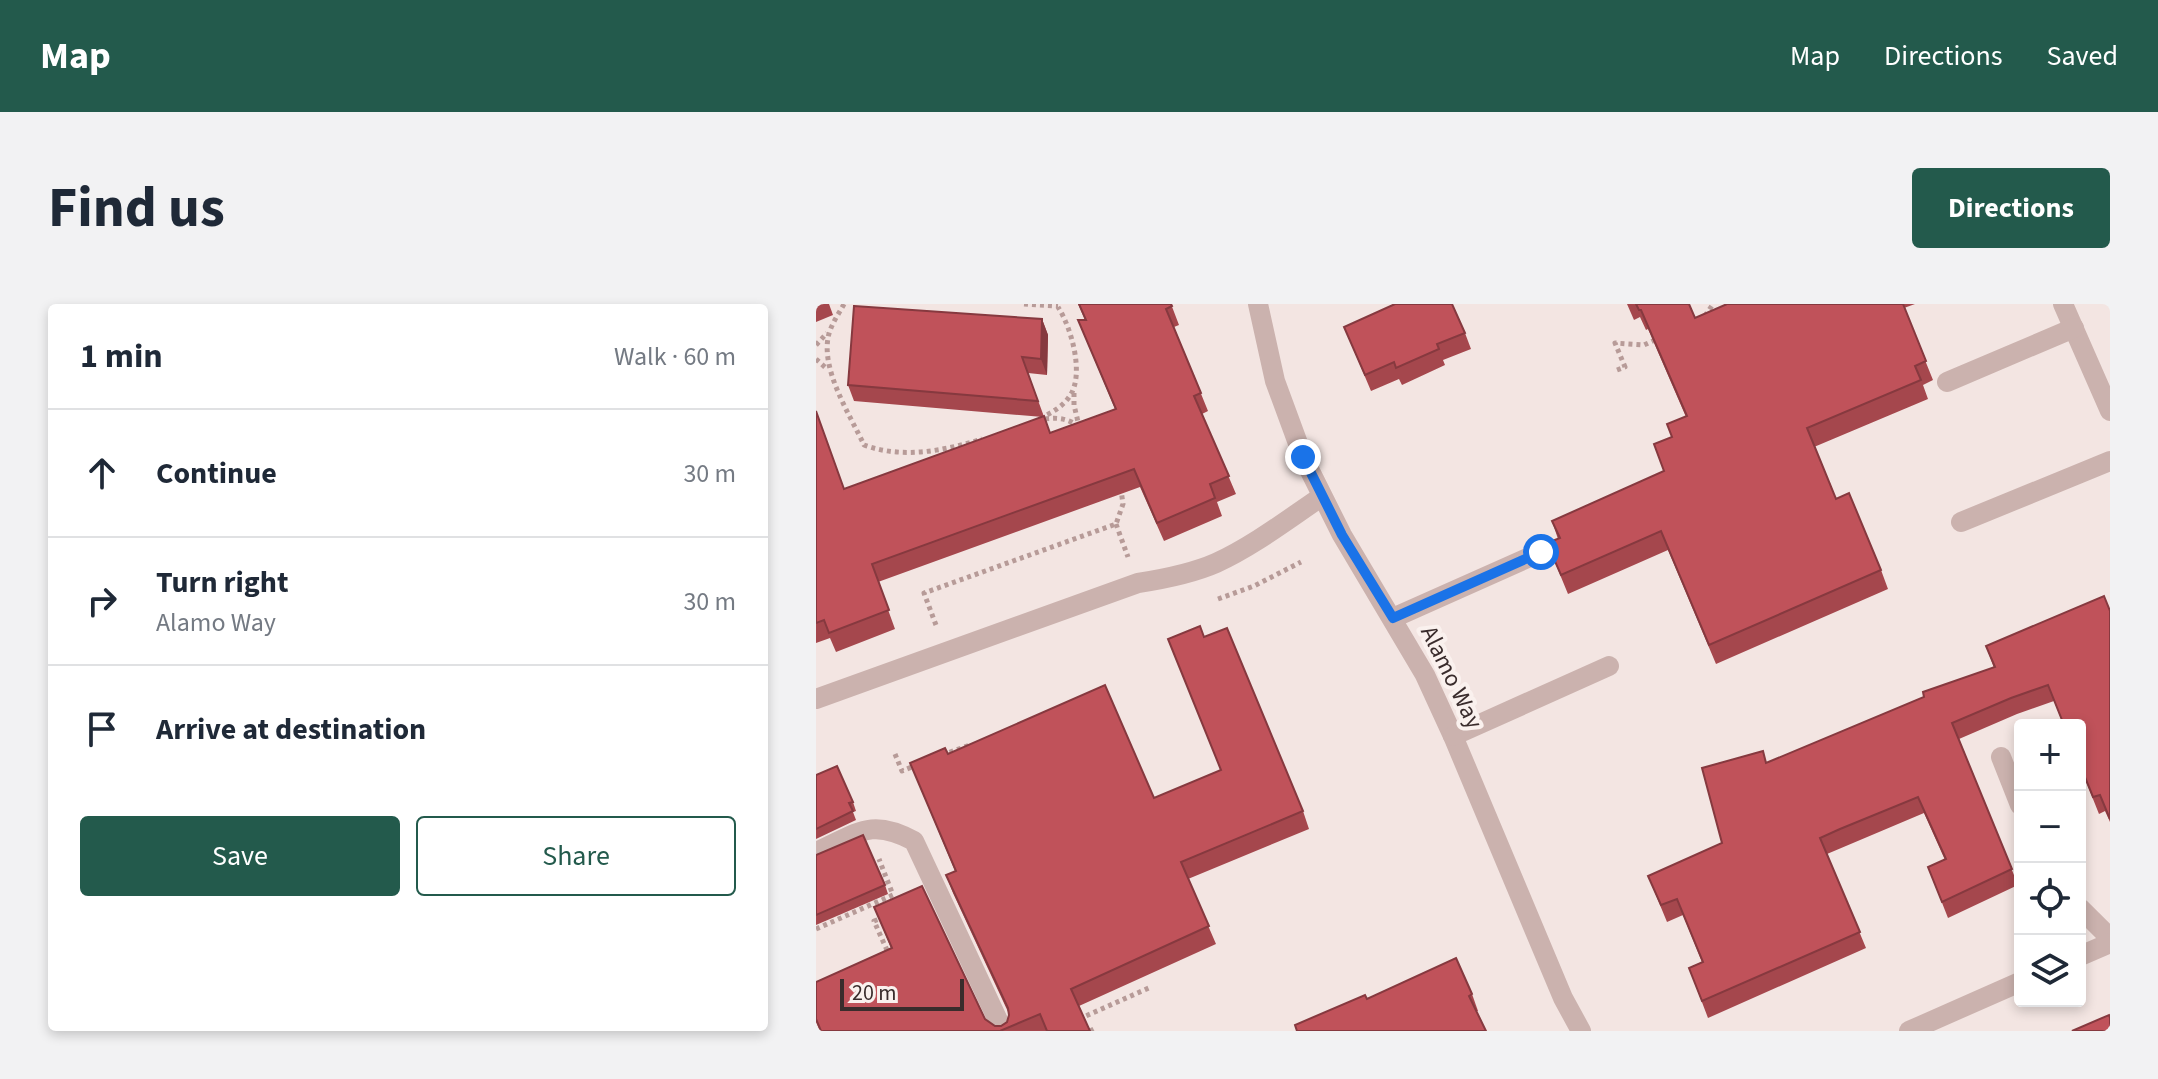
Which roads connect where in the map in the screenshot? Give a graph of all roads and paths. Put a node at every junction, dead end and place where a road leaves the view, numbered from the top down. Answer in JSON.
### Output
{"nodes":[{"id":1,"x":844,"y":304,"type":"edge"},
{"id":2,"x":1024,"y":304,"type":"edge"},
{"id":3,"x":1258,"y":304,"type":"edge"},
{"id":4,"x":1713,"y":304,"type":"edge"},
{"id":5,"x":2063,"y":304,"type":"edge"},
{"id":6,"x":1058,"y":305,"type":"edge"},
{"id":7,"x":1694,"y":321,"type":"edge"},
{"id":8,"x":2074,"y":328,"type":"junction"},
{"id":9,"x":830,"y":329,"type":"junction"},
{"id":10,"x":1669,"y":333,"type":"edge"},
{"id":11,"x":816,"y":345,"type":"edge"},
{"id":12,"x":816,"y":359,"type":"edge"},
{"id":13,"x":1617,"y":370,"type":"dead end"},
{"id":14,"x":1075,"y":381,"type":"junction"},
{"id":15,"x":1947,"y":382,"type":"dead end"},
{"id":16,"x":837,"y":388,"type":"junction"},
{"id":17,"x":2110,"y":411,"type":"edge"},
{"id":18,"x":1080,"y":429,"type":"junction"},
{"id":19,"x":988,"y":437,"type":"edge"},
{"id":20,"x":1088,"y":439,"type":"edge"},
{"id":21,"x":2110,"y":461,"type":"edge"},
{"id":22,"x":1120,"y":488,"type":"edge"},
{"id":23,"x":1321,"y":497,"type":"junction"},
{"id":24,"x":1961,"y":522,"type":"dead end"},
{"id":25,"x":1541,"y":552,"type":"dead end"},
{"id":26,"x":1393,"y":618,"type":"junction"},
{"id":27,"x":947,"y":652,"type":"junction"},
{"id":28,"x":1609,"y":666,"type":"dead end"},
{"id":29,"x":816,"y":699,"type":"edge"},
{"id":30,"x":1453,"y":736,"type":"junction"},
{"id":31,"x":979,"y":742,"type":"edge"},
{"id":32,"x":950,"y":752,"type":"junction"},
{"id":33,"x":895,"y":754,"type":"dead end"},
{"id":34,"x":938,"y":757,"type":"edge"},
{"id":35,"x":2001,"y":757,"type":"dead end"},
{"id":36,"x":926,"y":761,"type":"edge"},
{"id":37,"x":956,"y":766,"type":"edge"},
{"id":38,"x":2014,"y":791,"type":"edge"},
{"id":39,"x":866,"y":830,"type":"junction"},
{"id":40,"x":816,"y":852,"type":"edge"},
{"id":41,"x":2086,"y":914,"type":"edge"},
{"id":42,"x":887,"y":915,"type":"edge"},
{"id":43,"x":816,"y":929,"type":"edge"},
{"id":44,"x":2110,"y":940,"type":"edge"},
{"id":45,"x":2086,"y":953,"type":"edge"},
{"id":46,"x":892,"y":962,"type":"edge"},
{"id":47,"x":2014,"y":985,"type":"edge"},
{"id":48,"x":1151,"y":987,"type":"dead end"},
{"id":49,"x":1068,"y":1024,"type":"edge"},
{"id":50,"x":1003,"y":1031,"type":"edge"},
{"id":51,"x":1581,"y":1031,"type":"edge"},
{"id":52,"x":1909,"y":1031,"type":"edge"}],
"edges":[{"from":1,"to":9,"type":"path"},
{"from":2,"to":6,"type":"path"},
{"from":3,"to":23,"type":"street","name":"Alamo Way"},
{"from":4,"to":7,"type":"path"},
{"from":5,"to":8,"type":"street"},
{"from":6,"to":14,"type":"path"},
{"from":8,"to":15,"type":"street"},
{"from":8,"to":17,"type":"street"},
{"from":9,"to":11,"type":"path"},
{"from":9,"to":16,"type":"path"},
{"from":10,"to":13,"type":"path"},
{"from":12,"to":16,"type":"path"},
{"from":14,"to":18,"type":"path"},
{"from":14,"to":18,"type":"path"},
{"from":16,"to":19,"type":"path"},
{"from":18,"to":20,"type":"path"},
{"from":21,"to":24,"type":"street"},
{"from":22,"to":27,"type":"path"},
{"from":23,"to":26,"type":"street","name":"Alamo Way"},
{"from":23,"to":27,"type":"street"},
{"from":25,"to":26,"type":"street"},
{"from":26,"to":30,"type":"street","name":"Alamo Way"},
{"from":27,"to":29,"type":"street"},
{"from":28,"to":30,"type":"street"},
{"from":30,"to":51,"type":"street","name":"Alamo Way"},
{"from":31,"to":32,"type":"path"},
{"from":32,"to":34,"type":"path"},
{"from":32,"to":37,"type":"path"},
{"from":33,"to":36,"type":"path"},
{"from":35,"to":38,"type":"street"},
{"from":39,"to":40,"type":"street"},
{"from":39,"to":43,"type":"path"},
{"from":39,"to":50,"type":"street"},
{"from":41,"to":44,"type":"street"},
{"from":42,"to":46,"type":"path"},
{"from":44,"to":45,"type":"street"},
{"from":47,"to":52,"type":"street"},
{"from":48,"to":49,"type":"path"}]}
